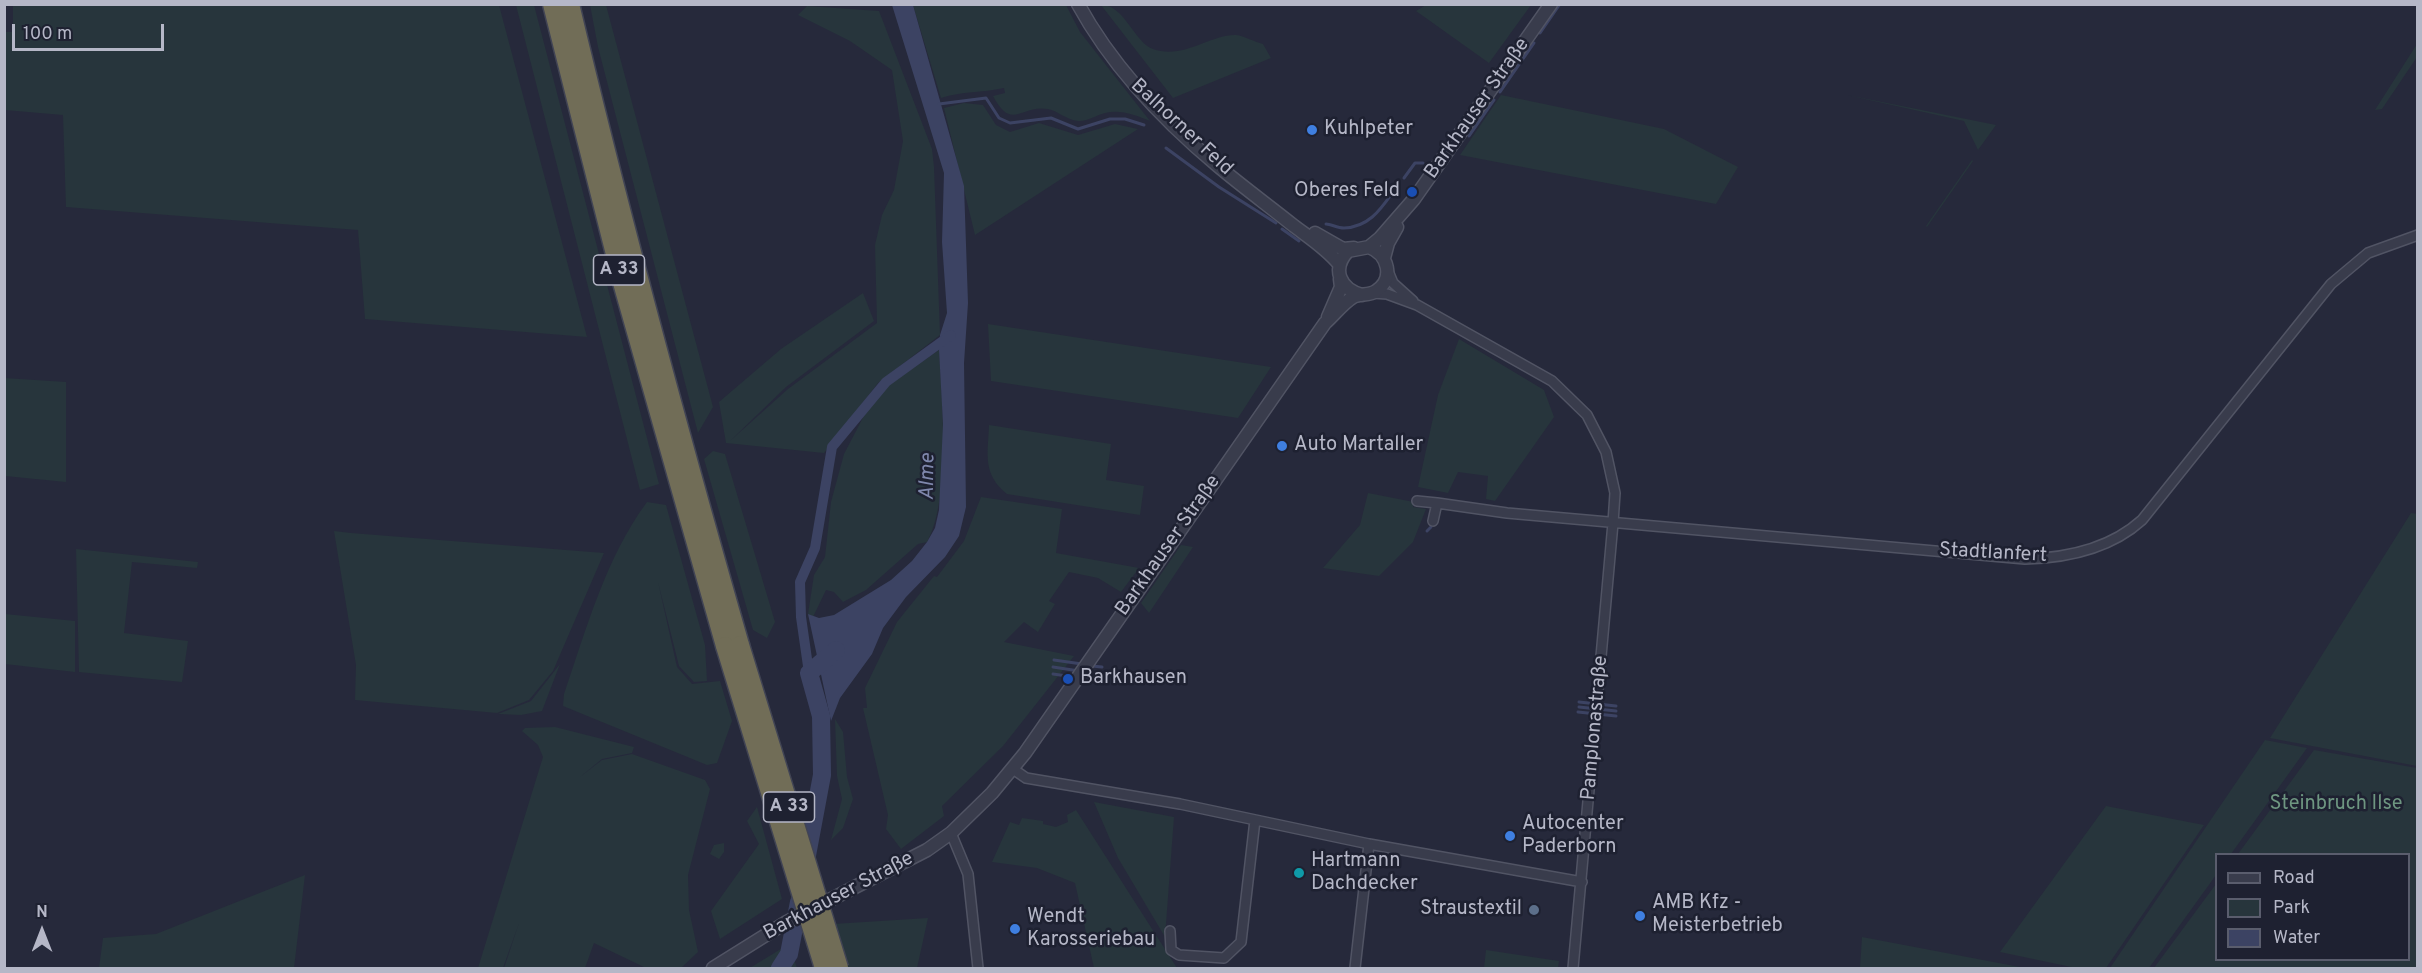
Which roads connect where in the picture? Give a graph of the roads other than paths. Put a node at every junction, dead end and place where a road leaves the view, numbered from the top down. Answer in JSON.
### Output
{"nodes":[{"id":1,"x":552,"y":4,"type":"edge"},
{"id":2,"x":570,"y":4,"type":"edge"},
{"id":3,"x":1078,"y":4,"type":"edge"},
{"id":4,"x":1551,"y":4,"type":"edge"},
{"id":5,"x":1276,"y":209,"type":"junction"},
{"id":6,"x":1403,"y":212,"type":"junction"},
{"id":7,"x":2418,"y":236,"type":"edge"},
{"id":8,"x":1369,"y":246,"type":"junction"},
{"id":9,"x":1354,"y":248,"type":"junction"},
{"id":10,"x":1339,"y":264,"type":"junction"},
{"id":11,"x":1386,"y":264,"type":"junction"},
{"id":12,"x":1340,"y":279,"type":"junction"},
{"id":13,"x":1367,"y":294,"type":"junction"},
{"id":14,"x":1417,"y":305,"type":"junction"},
{"id":15,"x":1325,"y":323,"type":"junction"},
{"id":16,"x":1417,"y":501,"type":"dead end"},
{"id":17,"x":1437,"y":503,"type":"junction"},
{"id":18,"x":1433,"y":521,"type":"dead end"},
{"id":19,"x":1613,"y":523,"type":"junction"},
{"id":20,"x":733,"y":645,"type":"junction"},
{"id":21,"x":1013,"y":769,"type":"junction"},
{"id":22,"x":1255,"y":820,"type":"junction"},
{"id":23,"x":951,"y":833,"type":"junction"},
{"id":24,"x":1369,"y":844,"type":"junction"},
{"id":25,"x":1582,"y":882,"type":"junction"},
{"id":26,"x":1170,"y":931,"type":"dead end"},
{"id":27,"x":713,"y":969,"type":"edge"},
{"id":28,"x":824,"y":969,"type":"edge"},
{"id":29,"x":839,"y":969,"type":"edge"},
{"id":30,"x":978,"y":969,"type":"edge"},
{"id":31,"x":1355,"y":969,"type":"edge"},
{"id":32,"x":1573,"y":969,"type":"edge"}],
"edges":[{"from":1,"to":20,"type":"highway","number":"A 33"},
{"from":2,"to":20,"type":"highway","number":"A 33"},
{"from":3,"to":5,"type":"street","name":"Balhorner Feld"},
{"from":4,"to":6,"type":"street","name":"Barkhauser Straße"},
{"from":5,"to":9,"type":"street","name":"Balhorner Feld"},
{"from":5,"to":10,"type":"street","name":"Balhorner Feld"},
{"from":6,"to":8,"type":"street","name":"Barkhauser Straße"},
{"from":6,"to":11,"type":"street","name":"Barkhauser Straße"},
{"from":7,"to":19,"type":"street","name":"Stadtlanfert"},
{"from":8,"to":9,"type":"street"},
{"from":8,"to":11,"type":"street"},
{"from":9,"to":10,"type":"street"},
{"from":10,"to":12,"type":"street"},
{"from":11,"to":13,"type":"street"},
{"from":11,"to":14,"type":"street"},
{"from":12,"to":13,"type":"street"},
{"from":12,"to":15,"type":"street","name":"Barkhauser Straße"},
{"from":13,"to":14,"type":"street"},
{"from":13,"to":15,"type":"street","name":"Barkhauser Straße"},
{"from":14,"to":19,"type":"street","name":"Pamplonastraße"},
{"from":15,"to":21,"type":"street","name":"Barkhauser Straße"},
{"from":16,"to":17,"type":"street"},
{"from":17,"to":18,"type":"street"},
{"from":17,"to":19,"type":"street"},
{"from":19,"to":25,"type":"street","name":"Pamplonastraße"},
{"from":20,"to":28,"type":"highway","number":"A 33","bridge":true},
{"from":20,"to":29,"type":"highway","number":"A 33","bridge":true},
{"from":21,"to":22,"type":"street"},
{"from":21,"to":23,"type":"street","name":"Barkhauser Straße"},
{"from":22,"to":24,"type":"street"},
{"from":22,"to":26,"type":"street"},
{"from":23,"to":27,"type":"street","name":"Barkhauser Straße","bridge":true},
{"from":23,"to":30,"type":"street"},
{"from":24,"to":25,"type":"street"},
{"from":24,"to":31,"type":"street"},
{"from":25,"to":32,"type":"street","name":"Pamplonastraße"}]}
